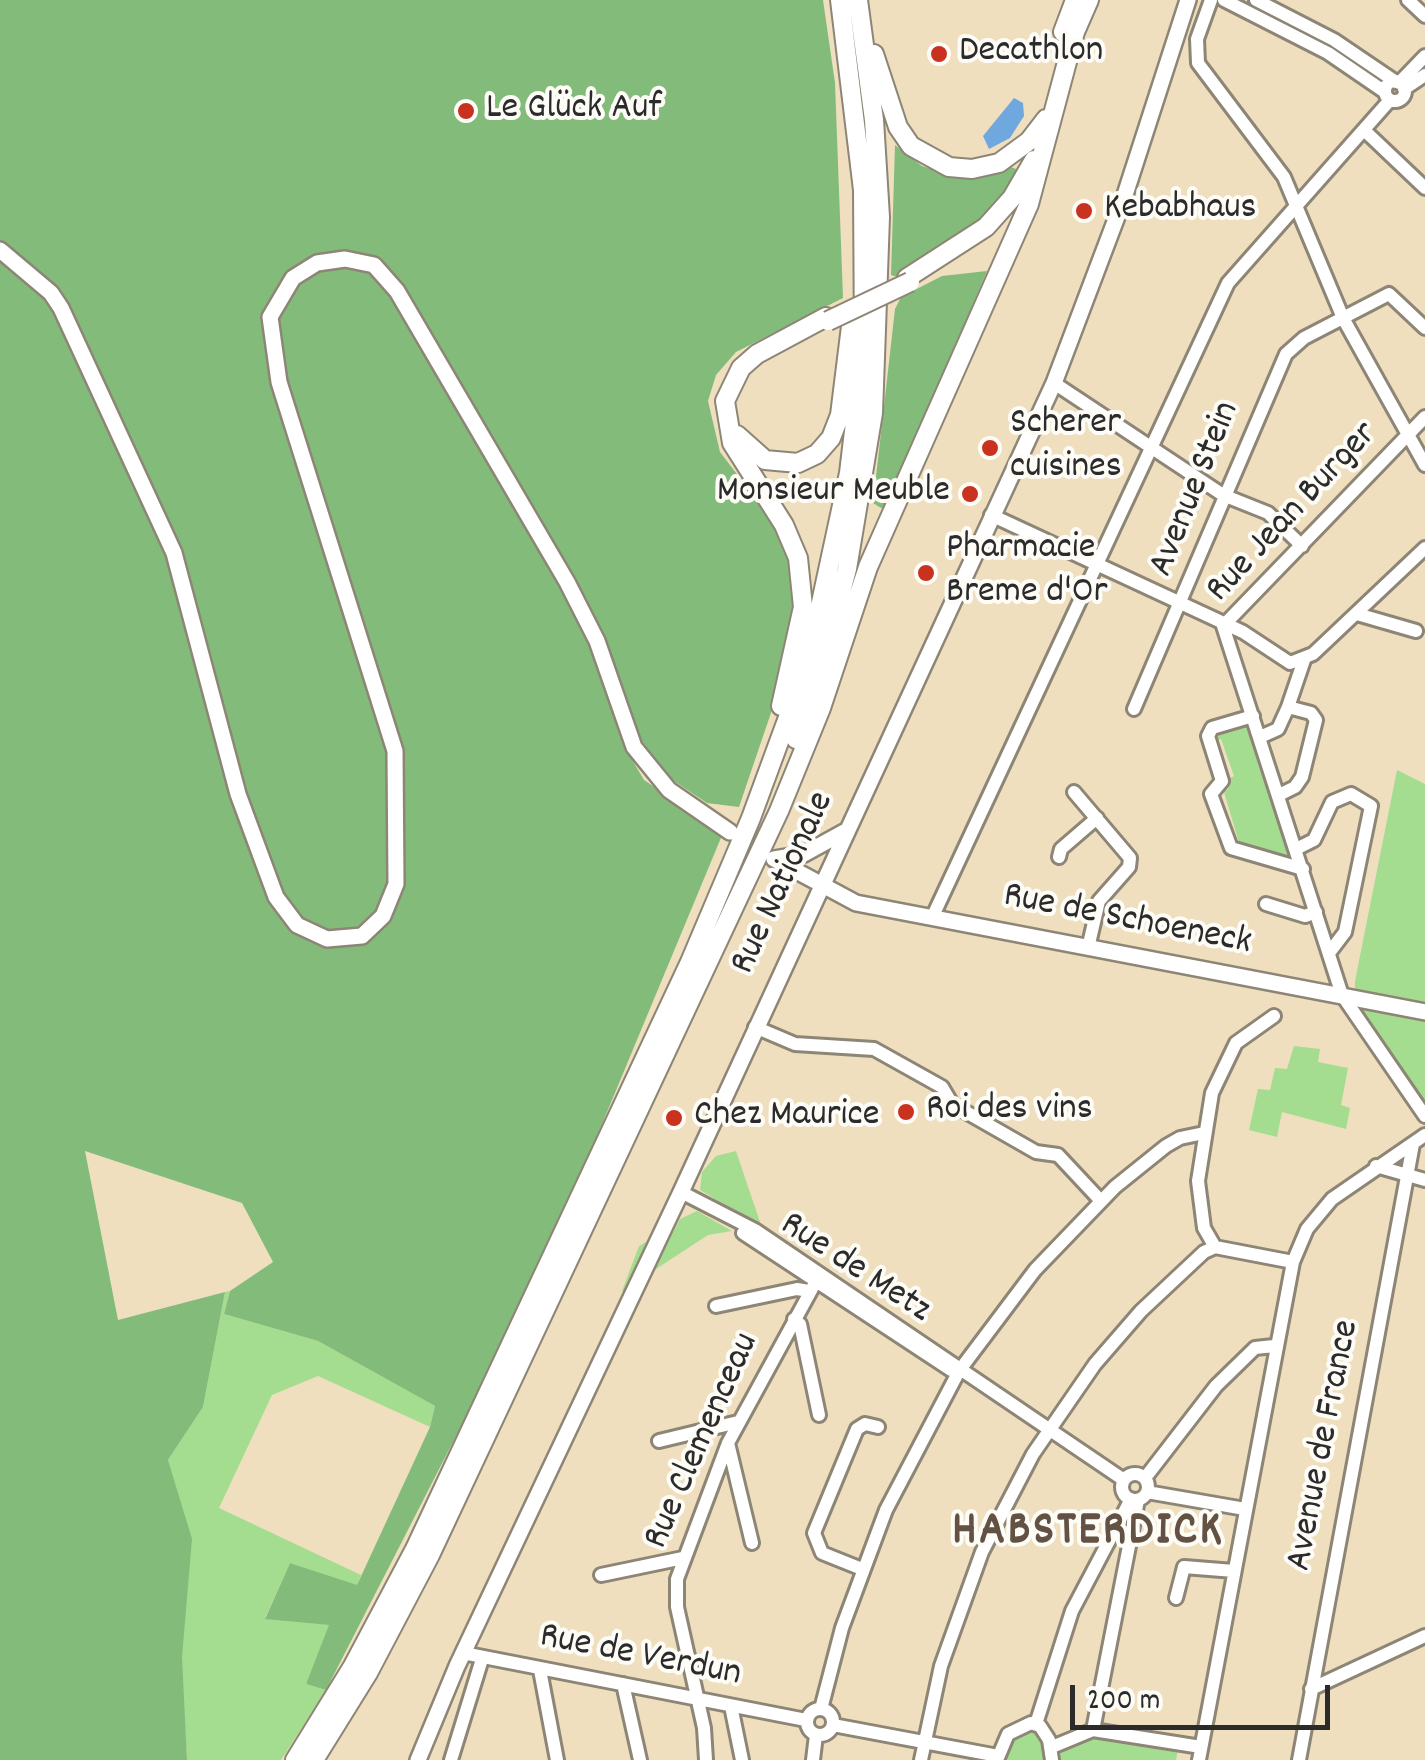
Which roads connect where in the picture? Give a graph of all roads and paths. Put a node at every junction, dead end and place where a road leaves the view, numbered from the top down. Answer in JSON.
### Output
{"nodes":[{"id":1,"x":840,"y":0,"type":"edge"},
{"id":2,"x":858,"y":0,"type":"edge"},
{"id":3,"x":1075,"y":0,"type":"edge"},
{"id":4,"x":1089,"y":0,"type":"edge"},
{"id":5,"x":1188,"y":0,"type":"edge"},
{"id":6,"x":1198,"y":0,"type":"edge"},
{"id":7,"x":1210,"y":0,"type":"edge"},
{"id":8,"x":1224,"y":0,"type":"edge"},
{"id":9,"x":1256,"y":0,"type":"edge"},
{"id":10,"x":1408,"y":0,"type":"edge"},
{"id":11,"x":1425,"y":16,"type":"edge"},
{"id":12,"x":864,"y":26,"type":"junction"},
{"id":13,"x":1425,"y":56,"type":"edge"},
{"id":14,"x":1425,"y":75,"type":"edge"},
{"id":15,"x":1395,"y":89,"type":"junction"},
{"id":16,"x":1046,"y":119,"type":"junction"},
{"id":17,"x":1150,"y":120,"type":"junction"},
{"id":18,"x":1364,"y":130,"type":"junction"},
{"id":19,"x":1045,"y":156,"type":"junction"},
{"id":20,"x":1425,"y":188,"type":"edge"},
{"id":21,"x":863,"y":190,"type":"junction"},
{"id":22,"x":1297,"y":203,"type":"junction"},
{"id":23,"x":0,"y":250,"type":"edge"},
{"id":24,"x":908,"y":280,"type":"junction"},
{"id":25,"x":1343,"y":318,"type":"junction"},
{"id":26,"x":827,"y":319,"type":"junction"},
{"id":27,"x":1425,"y":328,"type":"edge"},
{"id":28,"x":1054,"y":382,"type":"junction"},
{"id":29,"x":1425,"y":418,"type":"edge"},
{"id":30,"x":1408,"y":436,"type":"junction"},
{"id":31,"x":1150,"y":446,"type":"junction"},
{"id":32,"x":1425,"y":466,"type":"edge"},
{"id":33,"x":1227,"y":497,"type":"junction"},
{"id":34,"x":991,"y":515,"type":"junction"},
{"id":35,"x":1302,"y":546,"type":"junction"},
{"id":36,"x":1425,"y":548,"type":"edge"},
{"id":37,"x":1096,"y":564,"type":"junction"},
{"id":38,"x":1183,"y":603,"type":"junction"},
{"id":39,"x":1357,"y":614,"type":"junction"},
{"id":40,"x":1223,"y":626,"type":"junction"},
{"id":41,"x":1416,"y":631,"type":"dead end"},
{"id":42,"x":1304,"y":660,"type":"junction"},
{"id":43,"x":1288,"y":706,"type":"junction"},
{"id":44,"x":1134,"y":710,"type":"dead end"},
{"id":45,"x":1253,"y":716,"type":"junction"},
{"id":46,"x":1260,"y":737,"type":"junction"},
{"id":47,"x":1074,"y":792,"type":"dead end"},
{"id":48,"x":1279,"y":795,"type":"junction"},
{"id":49,"x":752,"y":818,"type":"junction"},
{"id":50,"x":1097,"y":818,"type":"junction"},
{"id":51,"x":845,"y":830,"type":"junction"},
{"id":52,"x":730,"y":832,"type":"dead end"},
{"id":53,"x":1296,"y":849,"type":"junction"},
{"id":54,"x":1059,"y":857,"type":"dead end"},
{"id":55,"x":1302,"y":869,"type":"junction"},
{"id":56,"x":820,"y":886,"type":"junction"},
{"id":57,"x":737,"y":894,"type":"junction"},
{"id":58,"x":1266,"y":904,"type":"dead end"},
{"id":59,"x":1316,"y":912,"type":"junction"},
{"id":60,"x":932,"y":918,"type":"junction"},
{"id":61,"x":1088,"y":948,"type":"junction"},
{"id":62,"x":1329,"y":953,"type":"junction"},
{"id":63,"x":1342,"y":995,"type":"junction"},
{"id":64,"x":1425,"y":1012,"type":"edge"},
{"id":65,"x":1274,"y":1016,"type":"dead end"},
{"id":66,"x":755,"y":1026,"type":"junction"},
{"id":67,"x":1425,"y":1116,"type":"edge"},
{"id":68,"x":1204,"y":1134,"type":"junction"},
{"id":69,"x":1425,"y":1135,"type":"edge"},
{"id":70,"x":1413,"y":1144,"type":"junction"},
{"id":71,"x":1376,"y":1166,"type":"junction"},
{"id":72,"x":1405,"y":1176,"type":"junction"},
{"id":73,"x":1425,"y":1180,"type":"edge"},
{"id":74,"x":681,"y":1192,"type":"junction"},
{"id":75,"x":1101,"y":1201,"type":"junction"},
{"id":76,"x":1219,"y":1248,"type":"junction"},
{"id":77,"x":1293,"y":1262,"type":"junction"},
{"id":78,"x":815,"y":1282,"type":"junction"},
{"id":79,"x":716,"y":1306,"type":"dead end"},
{"id":80,"x":794,"y":1319,"type":"junction"},
{"id":81,"x":1274,"y":1346,"type":"junction"},
{"id":82,"x":960,"y":1370,"type":"junction"},
{"id":83,"x":819,"y":1415,"type":"dead end"},
{"id":84,"x":738,"y":1422,"type":"junction"},
{"id":85,"x":878,"y":1427,"type":"dead end"},
{"id":86,"x":1048,"y":1430,"type":"junction"},
{"id":87,"x":659,"y":1441,"type":"dead end"},
{"id":88,"x":728,"y":1443,"type":"junction"},
{"id":89,"x":1124,"y":1480,"type":"junction"},
{"id":90,"x":1140,"y":1492,"type":"junction"},
{"id":91,"x":1245,"y":1509,"type":"junction"},
{"id":92,"x":752,"y":1543,"type":"dead end"},
{"id":93,"x":683,"y":1558,"type":"junction"},
{"id":94,"x":862,"y":1569,"type":"junction"},
{"id":95,"x":1234,"y":1571,"type":"junction"},
{"id":96,"x":602,"y":1575,"type":"dead end"},
{"id":97,"x":1176,"y":1598,"type":"dead end"},
{"id":98,"x":1425,"y":1636,"type":"edge"},
{"id":99,"x":460,"y":1660,"type":"junction"},
{"id":100,"x":482,"y":1660,"type":"junction"},
{"id":101,"x":540,"y":1670,"type":"junction"},
{"id":102,"x":624,"y":1684,"type":"junction"},
{"id":103,"x":1311,"y":1689,"type":"junction"},
{"id":104,"x":696,"y":1699,"type":"junction"},
{"id":105,"x":732,"y":1706,"type":"junction"},
{"id":106,"x":821,"y":1708,"type":"junction"},
{"id":107,"x":806,"y":1720,"type":"junction"},
{"id":108,"x":1036,"y":1724,"type":"junction"},
{"id":109,"x":832,"y":1725,"type":"junction"},
{"id":110,"x":1094,"y":1730,"type":"junction"},
{"id":111,"x":816,"y":1735,"type":"junction"},
{"id":112,"x":924,"y":1742,"type":"junction"},
{"id":113,"x":1052,"y":1754,"type":"edge"},
{"id":114,"x":1200,"y":1754,"type":"edge"},
{"id":115,"x":997,"y":1758,"type":"edge"},
{"id":116,"x":296,"y":1760,"type":"edge"},
{"id":117,"x":314,"y":1760,"type":"edge"},
{"id":118,"x":408,"y":1760,"type":"edge"},
{"id":119,"x":418,"y":1760,"type":"edge"},
{"id":120,"x":451,"y":1760,"type":"edge"},
{"id":121,"x":558,"y":1760,"type":"edge"},
{"id":122,"x":640,"y":1760,"type":"edge"},
{"id":123,"x":706,"y":1760,"type":"edge"},
{"id":124,"x":742,"y":1760,"type":"edge"},
{"id":125,"x":813,"y":1760,"type":"edge"},
{"id":126,"x":921,"y":1760,"type":"edge"},
{"id":127,"x":1298,"y":1760,"type":"edge"}],
"edges":[{"from":1,"to":21,"type":"highway"},
{"from":2,"to":12,"type":"highway"},
{"from":3,"to":16,"type":"highway"},
{"from":4,"to":19,"type":"highway"},
{"from":5,"to":17,"type":"main road","name":"Rue Nationale"},
{"from":6,"to":17,"type":"main road","name":"Rue Nationale"},
{"from":7,"to":22,"type":"street"},
{"from":8,"to":15,"type":"street"},
{"from":9,"to":15,"type":"street"},
{"from":10,"to":11,"type":"street"},
{"from":12,"to":16,"type":"highway"},
{"from":12,"to":57,"type":"highway"},
{"from":13,"to":15,"type":"street"},
{"from":14,"to":15,"type":"street"},
{"from":15,"to":18,"type":"street"},
{"from":16,"to":24,"type":"highway"},
{"from":17,"to":28,"type":"main road","name":"Rue Nationale"},
{"from":18,"to":20,"type":"street"},
{"from":18,"to":22,"type":"street"},
{"from":19,"to":24,"type":"highway"},
{"from":19,"to":57,"type":"highway"},
{"from":21,"to":26,"type":"highway"},
{"from":21,"to":49,"type":"highway"},
{"from":22,"to":25,"type":"street"},
{"from":22,"to":31,"type":"street"},
{"from":23,"to":52,"type":"main road"},
{"from":24,"to":26,"type":"highway","bridge":true},
{"from":25,"to":27,"type":"street","name":"Avenue Stein"},
{"from":25,"to":30,"type":"street"},
{"from":25,"to":33,"type":"street","name":"Avenue Stein"},
{"from":26,"to":49,"type":"highway"},
{"from":28,"to":31,"type":"street"},
{"from":28,"to":34,"type":"main road","name":"Rue Nationale"},
{"from":29,"to":30,"type":"street","name":"Rue Jean Burger"},
{"from":30,"to":32,"type":"street"},
{"from":30,"to":35,"type":"street","name":"Rue Jean Burger"},
{"from":31,"to":33,"type":"street"},
{"from":31,"to":37,"type":"street"},
{"from":33,"to":35,"type":"street"},
{"from":33,"to":38,"type":"street","name":"Avenue Stein"},
{"from":34,"to":37,"type":"street"},
{"from":34,"to":51,"type":"main road","name":"Rue Nationale"},
{"from":35,"to":40,"type":"street","name":"Rue Jean Burger"},
{"from":36,"to":39,"type":"street"},
{"from":37,"to":38,"type":"street"},
{"from":37,"to":60,"type":"street"},
{"from":38,"to":40,"type":"street"},
{"from":38,"to":44,"type":"street","name":"Avenue Stein"},
{"from":39,"to":41,"type":"street"},
{"from":39,"to":42,"type":"street"},
{"from":40,"to":42,"type":"street"},
{"from":40,"to":45,"type":"street","name":"Rue Jean Burger"},
{"from":42,"to":43,"type":"street"},
{"from":43,"to":46,"type":"street"},
{"from":43,"to":48,"type":"street"},
{"from":45,"to":46,"type":"street","name":"Rue Jean Burger"},
{"from":45,"to":55,"type":"street"},
{"from":46,"to":48,"type":"street","name":"Rue Jean Burger"},
{"from":47,"to":50,"type":"street"},
{"from":48,"to":53,"type":"street","name":"Rue Jean Burger"},
{"from":49,"to":116,"type":"highway"},
{"from":50,"to":54,"type":"street"},
{"from":50,"to":61,"type":"street"},
{"from":51,"to":56,"type":"main road","name":"Rue Nationale"},
{"from":51,"to":56,"type":"main road","name":"Rue de Schoeneck"},
{"from":53,"to":55,"type":"street","name":"Rue Jean Burger"},
{"from":53,"to":62,"type":"street"},
{"from":55,"to":59,"type":"street","name":"Rue Jean Burger"},
{"from":56,"to":60,"type":"main road","name":"Rue de Schoeneck"},
{"from":56,"to":66,"type":"main road","name":"Rue Nationale"},
{"from":57,"to":117,"type":"highway"},
{"from":58,"to":59,"type":"street"},
{"from":59,"to":62,"type":"street","name":"Rue Jean Burger"},
{"from":60,"to":61,"type":"main road","name":"Rue de Schoeneck"},
{"from":61,"to":63,"type":"main road","name":"Rue de Schoeneck"},
{"from":62,"to":63,"type":"street","name":"Rue Jean Burger"},
{"from":63,"to":64,"type":"main road","name":"Rue de Schoeneck"},
{"from":63,"to":67,"type":"street","name":"Rue Jean Burger"},
{"from":65,"to":68,"type":"street"},
{"from":66,"to":74,"type":"main road","name":"Rue Nationale"},
{"from":66,"to":75,"type":"street"},
{"from":68,"to":75,"type":"street"},
{"from":68,"to":76,"type":"street"},
{"from":69,"to":70,"type":"street"},
{"from":70,"to":71,"type":"street"},
{"from":70,"to":72,"type":"street","name":"Avenue de France"},
{"from":71,"to":72,"type":"street"},
{"from":71,"to":77,"type":"street"},
{"from":72,"to":73,"type":"street"},
{"from":72,"to":103,"type":"street","name":"Avenue de France"},
{"from":74,"to":78,"type":"street","name":"Rue de Metz"},
{"from":74,"to":99,"type":"main road","name":"Rue Nationale"},
{"from":75,"to":82,"type":"street"},
{"from":76,"to":77,"type":"street"},
{"from":76,"to":86,"type":"street"},
{"from":77,"to":81,"type":"street"},
{"from":78,"to":79,"type":"street"},
{"from":78,"to":80,"type":"street","name":"Rue Clemenceau"},
{"from":78,"to":82,"type":"street","name":"Rue de Metz"},
{"from":80,"to":83,"type":"street"},
{"from":80,"to":84,"type":"street","name":"Rue Clemenceau"},
{"from":81,"to":90,"type":"street"},
{"from":81,"to":91,"type":"street"},
{"from":82,"to":86,"type":"street","name":"Rue de Metz"},
{"from":82,"to":94,"type":"street"},
{"from":84,"to":87,"type":"street"},
{"from":84,"to":88,"type":"street","name":"Rue Clemenceau"},
{"from":85,"to":94,"type":"street"},
{"from":86,"to":89,"type":"street","name":"Rue de Metz"},
{"from":86,"to":112,"type":"street"},
{"from":88,"to":92,"type":"street"},
{"from":88,"to":93,"type":"street","name":"Rue Clemenceau"},
{"from":89,"to":90,"type":"street"},
{"from":89,"to":90,"type":"street"},
{"from":90,"to":91,"type":"street"},
{"from":90,"to":108,"type":"street"},
{"from":90,"to":110,"type":"street"},
{"from":91,"to":95,"type":"street"},
{"from":93,"to":96,"type":"street"},
{"from":93,"to":104,"type":"street","name":"Rue Clemenceau"},
{"from":94,"to":106,"type":"street"},
{"from":95,"to":97,"type":"street"},
{"from":95,"to":114,"type":"street"},
{"from":98,"to":103,"type":"street"},
{"from":99,"to":100,"type":"street","name":"Rue de Verdun"},
{"from":99,"to":118,"type":"main road","name":"Rue Nationale"},
{"from":99,"to":119,"type":"main road","name":"Rue Nationale"},
{"from":100,"to":101,"type":"street","name":"Rue de Verdun"},
{"from":100,"to":120,"type":"street"},
{"from":101,"to":102,"type":"street","name":"Rue de Verdun"},
{"from":101,"to":121,"type":"street"},
{"from":102,"to":104,"type":"street","name":"Rue de Verdun"},
{"from":102,"to":122,"type":"street"},
{"from":103,"to":127,"type":"street","name":"Avenue de France"},
{"from":104,"to":105,"type":"street","name":"Rue de Verdun"},
{"from":104,"to":123,"type":"street","name":"Rue Clemenceau"},
{"from":105,"to":107,"type":"street","name":"Rue de Verdun"},
{"from":105,"to":124,"type":"street"},
{"from":106,"to":107,"type":"street"},
{"from":106,"to":109,"type":"street"},
{"from":107,"to":111,"type":"street"},
{"from":108,"to":113,"type":"street"},
{"from":108,"to":115,"type":"street"},
{"from":109,"to":111,"type":"street"},
{"from":109,"to":112,"type":"street"},
{"from":110,"to":113,"type":"street"},
{"from":110,"to":114,"type":"street"},
{"from":111,"to":125,"type":"street"},
{"from":112,"to":115,"type":"street"},
{"from":112,"to":126,"type":"street"}]}
